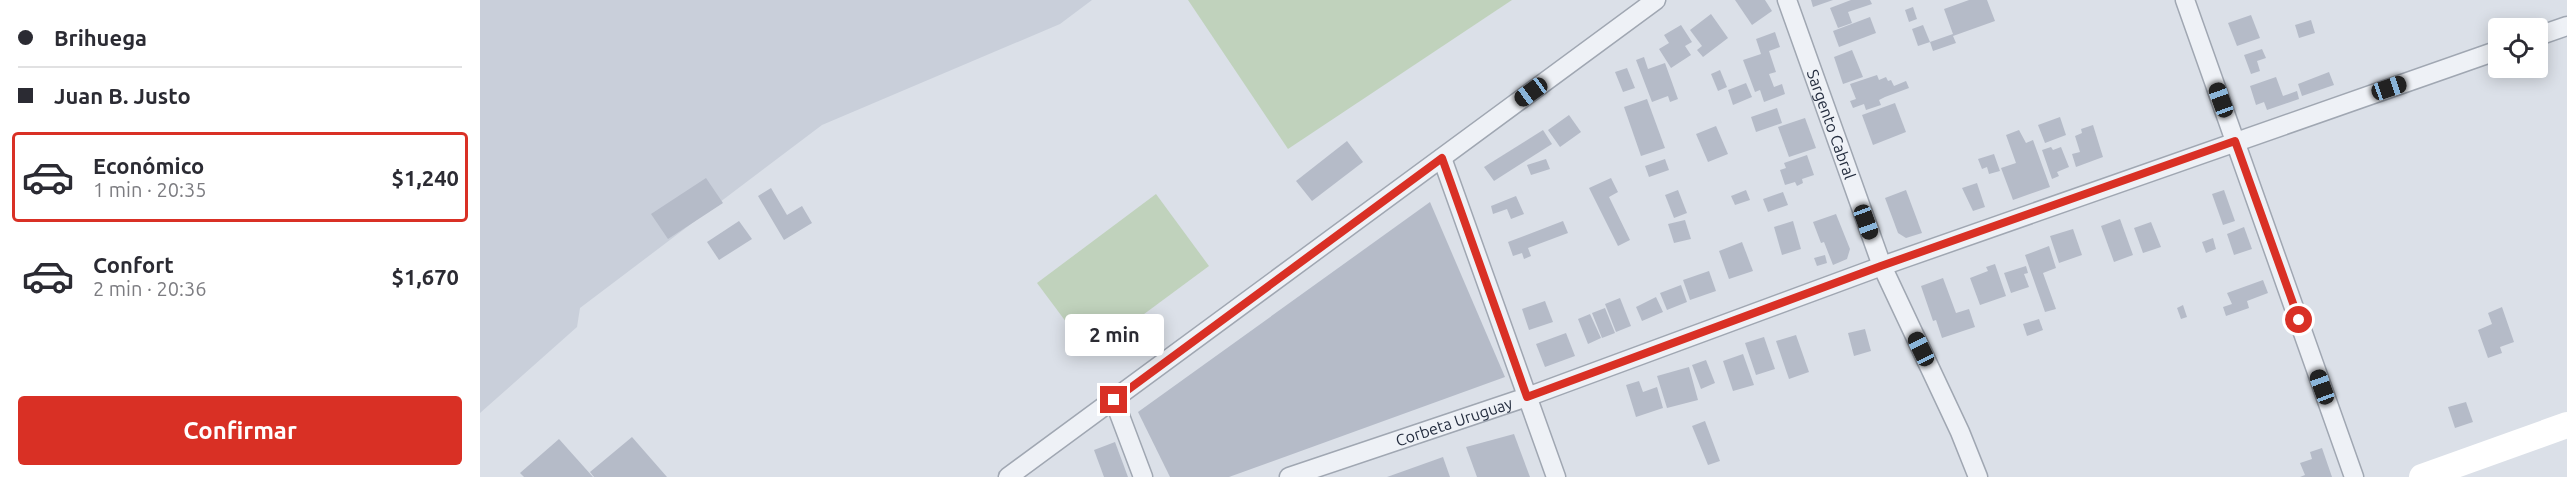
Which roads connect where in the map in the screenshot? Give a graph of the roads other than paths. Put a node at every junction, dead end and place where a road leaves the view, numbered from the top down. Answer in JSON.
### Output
{"nodes":[{"id":1,"x":1656,"y":0,"type":"edge"},
{"id":2,"x":1787,"y":0,"type":"edge"},
{"id":3,"x":2185,"y":0,"type":"edge"},
{"id":4,"x":2567,"y":26,"type":"edge"},
{"id":5,"x":2548,"y":33,"type":"edge"},
{"id":6,"x":2488,"y":54,"type":"edge"},
{"id":7,"x":2235,"y":141,"type":"junction"},
{"id":8,"x":1442,"y":158,"type":"junction"},
{"id":9,"x":1881,"y":266,"type":"junction"},
{"id":10,"x":1527,"y":397,"type":"junction"},
{"id":11,"x":1114,"y":400,"type":"junction"},
{"id":12,"x":2567,"y":425,"type":"edge"},
{"id":13,"x":1008,"y":477,"type":"edge"},
{"id":14,"x":1143,"y":477,"type":"edge"},
{"id":15,"x":1289,"y":477,"type":"edge"},
{"id":16,"x":1556,"y":477,"type":"edge"},
{"id":17,"x":1978,"y":477,"type":"edge"},
{"id":18,"x":2354,"y":477,"type":"edge"},
{"id":19,"x":2422,"y":477,"type":"edge"}],
"edges":[{"from":1,"to":8,"type":"street"},
{"from":2,"to":9,"type":"street","name":"Sargento Cabral"},
{"from":3,"to":7,"type":"street"},
{"from":4,"to":5,"type":"street"},
{"from":6,"to":7,"type":"street","name":"Corbeta Uruguay"},
{"from":7,"to":9,"type":"street","name":"Corbeta Uruguay"},
{"from":7,"to":18,"type":"street"},
{"from":8,"to":10,"type":"street"},
{"from":8,"to":11,"type":"street"},
{"from":9,"to":10,"type":"street","name":"Corbeta Uruguay"},
{"from":9,"to":17,"type":"street","name":"Sargento Cabral"},
{"from":10,"to":15,"type":"street","name":"Corbeta Uruguay"},
{"from":10,"to":16,"type":"street"},
{"from":11,"to":13,"type":"street"},
{"from":11,"to":14,"type":"street"},
{"from":12,"to":19,"type":"main road"}]}
